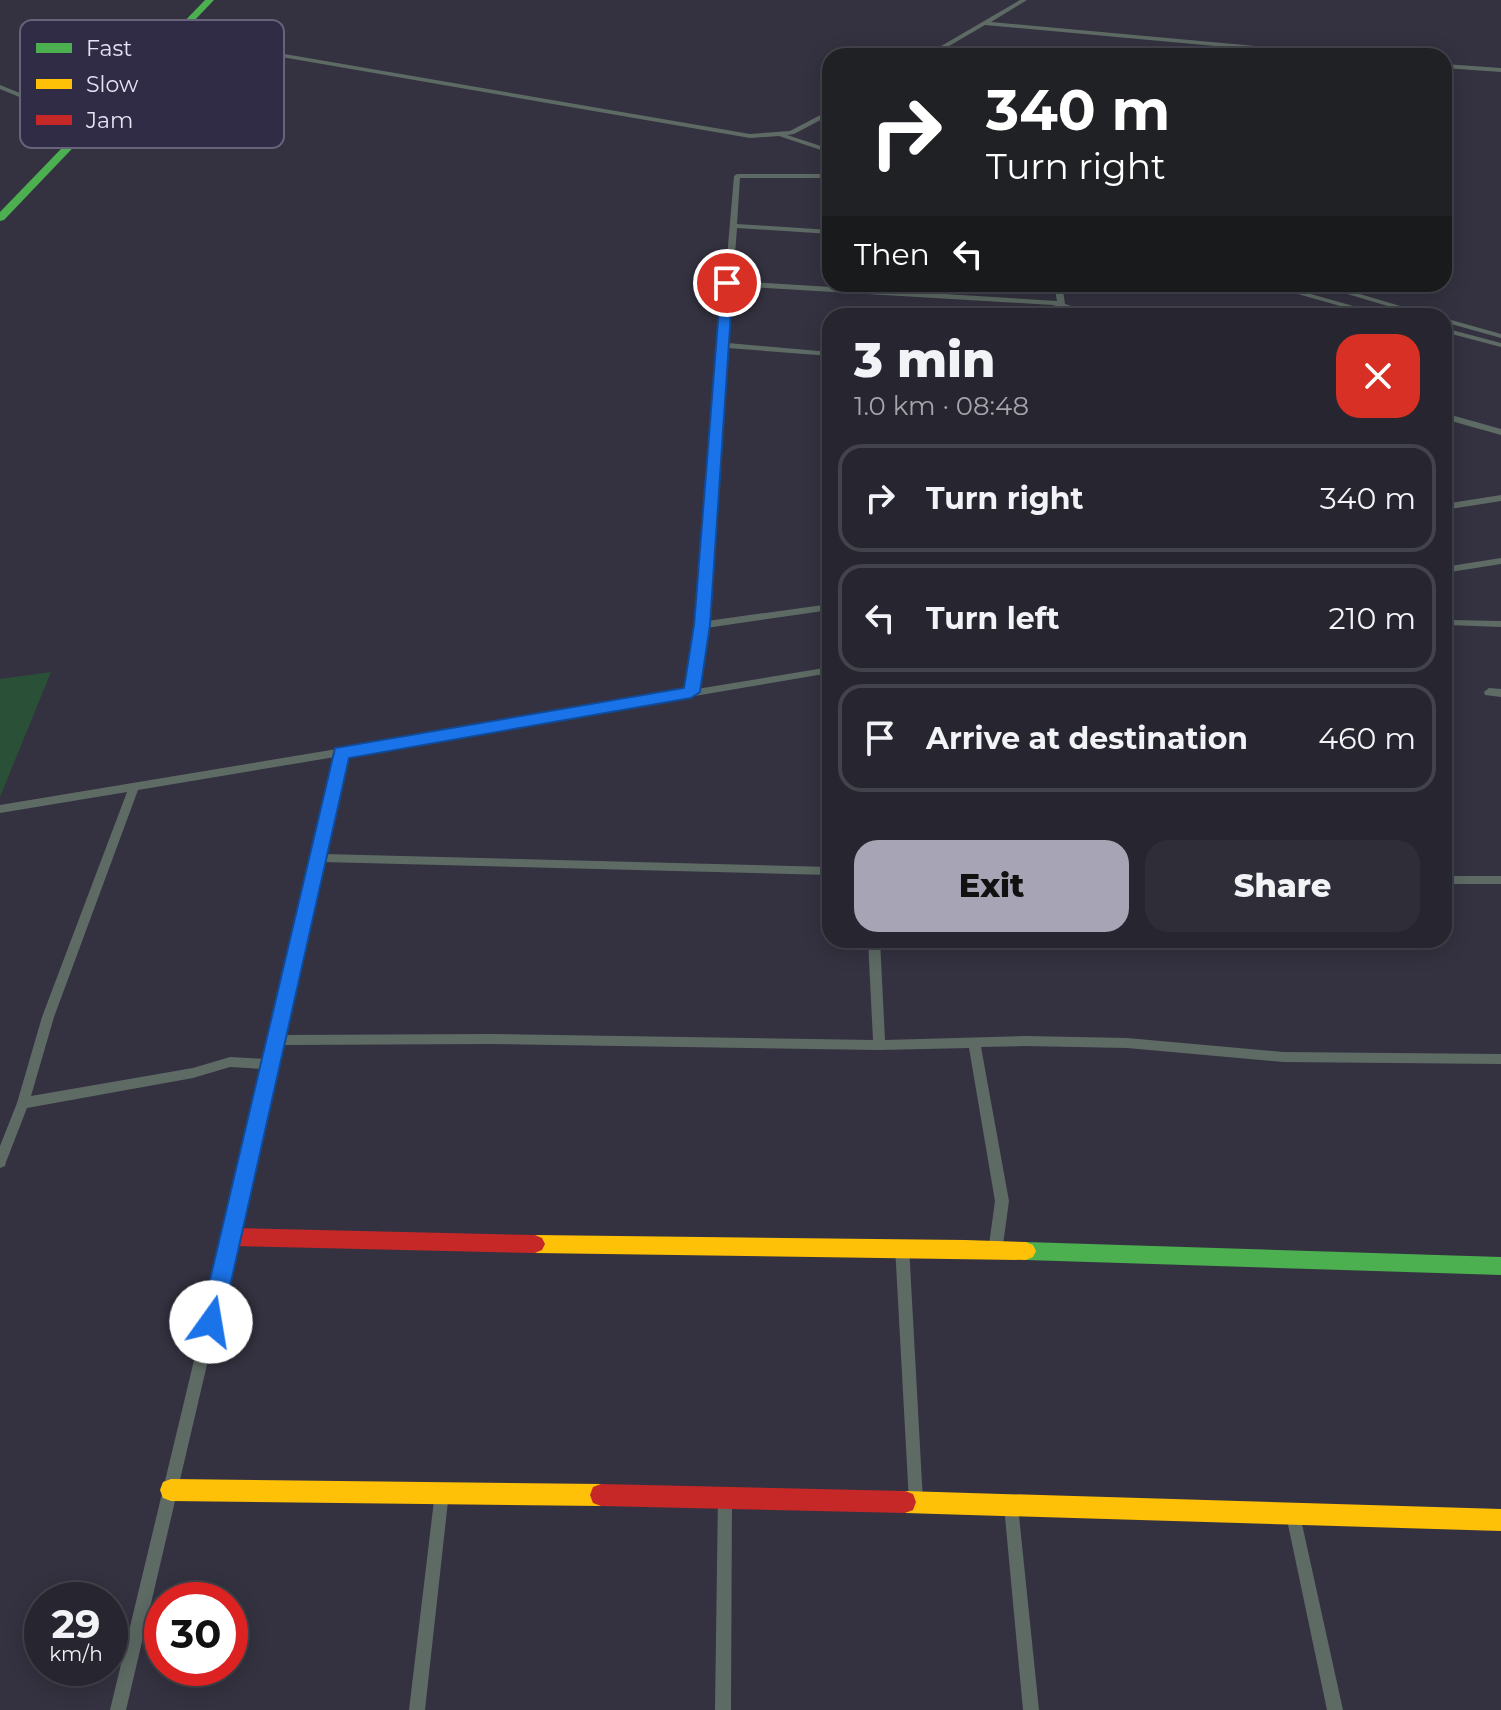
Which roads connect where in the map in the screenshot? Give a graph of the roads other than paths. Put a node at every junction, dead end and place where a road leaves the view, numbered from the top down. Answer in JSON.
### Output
{"nodes":[{"id":1,"x":1024,"y":0,"type":"edge"},
{"id":2,"x":204,"y":1,"type":"edge"},
{"id":3,"x":188,"y":20,"type":"edge"},
{"id":4,"x":983,"y":23,"type":"junction"},
{"id":5,"x":941,"y":48,"type":"edge"},
{"id":6,"x":1257,"y":48,"type":"edge"},
{"id":7,"x":284,"y":56,"type":"edge"},
{"id":8,"x":1452,"y":67,"type":"edge"},
{"id":9,"x":1501,"y":70,"type":"edge"},
{"id":10,"x":0,"y":87,"type":"edge"},
{"id":11,"x":20,"y":95,"type":"edge"},
{"id":12,"x":822,"y":116,"type":"edge"},
{"id":13,"x":782,"y":136,"type":"junction"},
{"id":14,"x":67,"y":148,"type":"edge"},
{"id":15,"x":822,"y":148,"type":"edge"},
{"id":16,"x":822,"y":176,"type":"edge"},
{"id":17,"x":0,"y":218,"type":"edge"},
{"id":18,"x":732,"y":226,"type":"junction"},
{"id":19,"x":822,"y":232,"type":"edge"},
{"id":20,"x":727,"y":283,"type":"junction"},
{"id":21,"x":822,"y":289,"type":"edge"},
{"id":22,"x":864,"y":292,"type":"edge"},
{"id":23,"x":1059,"y":292,"type":"edge"},
{"id":24,"x":1296,"y":292,"type":"edge"},
{"id":25,"x":1346,"y":292,"type":"edge"},
{"id":26,"x":1061,"y":305,"type":"junction"},
{"id":27,"x":1062,"y":308,"type":"edge"},
{"id":28,"x":1071,"y":308,"type":"edge"},
{"id":29,"x":1355,"y":308,"type":"edge"},
{"id":30,"x":1402,"y":308,"type":"edge"},
{"id":31,"x":1452,"y":322,"type":"edge"},
{"id":32,"x":1452,"y":332,"type":"edge"},
{"id":33,"x":1501,"y":336,"type":"edge"},
{"id":34,"x":722,"y":345,"type":"junction"},
{"id":35,"x":1501,"y":345,"type":"edge"},
{"id":36,"x":822,"y":353,"type":"edge"},
{"id":37,"x":1452,"y":418,"type":"edge"},
{"id":38,"x":1501,"y":432,"type":"edge"},
{"id":39,"x":1501,"y":498,"type":"edge"},
{"id":40,"x":1452,"y":506,"type":"edge"},
{"id":41,"x":1501,"y":561,"type":"edge"},
{"id":42,"x":1452,"y":569,"type":"edge"},
{"id":43,"x":822,"y":608,"type":"edge"},
{"id":44,"x":1452,"y":623,"type":"edge"},
{"id":45,"x":1501,"y":624,"type":"edge"},
{"id":46,"x":702,"y":625,"type":"junction"},
{"id":47,"x":822,"y":671,"type":"edge"},
{"id":48,"x":691,"y":692,"type":"junction"},
{"id":49,"x":341,"y":753,"type":"junction"},
{"id":50,"x":134,"y":786,"type":"junction"},
{"id":51,"x":0,"y":809,"type":"edge"},
{"id":52,"x":318,"y":858,"type":"junction"},
{"id":53,"x":822,"y":871,"type":"edge"},
{"id":54,"x":1452,"y":880,"type":"edge"},
{"id":55,"x":1501,"y":880,"type":"edge"},
{"id":56,"x":874,"y":948,"type":"edge"},
{"id":57,"x":277,"y":1040,"type":"junction"},
{"id":58,"x":974,"y":1043,"type":"junction"},
{"id":59,"x":879,"y":1045,"type":"junction"},
{"id":60,"x":1501,"y":1059,"type":"edge"},
{"id":61,"x":270,"y":1064,"type":"junction"},
{"id":62,"x":23,"y":1103,"type":"junction"},
{"id":63,"x":0,"y":1162,"type":"edge"},
{"id":64,"x":231,"y":1237,"type":"junction"},
{"id":65,"x":902,"y":1246,"type":"junction"},
{"id":66,"x":995,"y":1252,"type":"junction"},
{"id":67,"x":1501,"y":1266,"type":"edge"},
{"id":68,"x":171,"y":1490,"type":"junction"},
{"id":69,"x":442,"y":1492,"type":"junction"},
{"id":70,"x":725,"y":1496,"type":"junction"},
{"id":71,"x":916,"y":1502,"type":"junction"},
{"id":72,"x":1011,"y":1506,"type":"junction"},
{"id":73,"x":1293,"y":1515,"type":"junction"},
{"id":74,"x":1501,"y":1520,"type":"edge"},
{"id":75,"x":118,"y":1710,"type":"edge"},
{"id":76,"x":417,"y":1710,"type":"edge"},
{"id":77,"x":723,"y":1710,"type":"edge"},
{"id":78,"x":1031,"y":1710,"type":"edge"},
{"id":79,"x":1335,"y":1710,"type":"edge"}],
"edges":[{"from":1,"to":4,"type":"street"},
{"from":2,"to":3,"type":"main road"},
{"from":4,"to":5,"type":"street"},
{"from":4,"to":6,"type":"street"},
{"from":7,"to":13,"type":"street"},
{"from":8,"to":9,"type":"street"},
{"from":10,"to":11,"type":"street"},
{"from":12,"to":13,"type":"street"},
{"from":13,"to":15,"type":"street"},
{"from":14,"to":17,"type":"main road"},
{"from":16,"to":18,"type":"street"},
{"from":18,"to":19,"type":"street"},
{"from":18,"to":20,"type":"street"},
{"from":20,"to":21,"type":"street"},
{"from":20,"to":34,"type":"street"},
{"from":22,"to":26,"type":"street"},
{"from":23,"to":26,"type":"street"},
{"from":24,"to":29,"type":"street"},
{"from":25,"to":30,"type":"street"},
{"from":26,"to":27,"type":"street"},
{"from":26,"to":28,"type":"street"},
{"from":31,"to":33,"type":"street"},
{"from":32,"to":35,"type":"street"},
{"from":34,"to":36,"type":"street"},
{"from":34,"to":46,"type":"street"},
{"from":37,"to":38,"type":"street"},
{"from":39,"to":40,"type":"street"},
{"from":41,"to":42,"type":"street"},
{"from":43,"to":46,"type":"street"},
{"from":44,"to":45,"type":"street"},
{"from":46,"to":48,"type":"street"},
{"from":47,"to":48,"type":"street"},
{"from":48,"to":49,"type":"street"},
{"from":49,"to":50,"type":"street"},
{"from":49,"to":52,"type":"street"},
{"from":50,"to":51,"type":"street"},
{"from":50,"to":62,"type":"street"},
{"from":52,"to":53,"type":"street"},
{"from":52,"to":57,"type":"street"},
{"from":54,"to":55,"type":"street"},
{"from":56,"to":59,"type":"street"},
{"from":57,"to":59,"type":"street"},
{"from":57,"to":61,"type":"street"},
{"from":58,"to":59,"type":"street"},
{"from":58,"to":60,"type":"street"},
{"from":58,"to":66,"type":"street"},
{"from":61,"to":62,"type":"street"},
{"from":61,"to":64,"type":"street"},
{"from":62,"to":63,"type":"street"},
{"from":64,"to":65,"type":"main road"},
{"from":64,"to":68,"type":"street"},
{"from":65,"to":66,"type":"main road"},
{"from":65,"to":71,"type":"street"},
{"from":66,"to":67,"type":"main road"},
{"from":68,"to":69,"type":"main road"},
{"from":68,"to":75,"type":"street"},
{"from":69,"to":70,"type":"main road"},
{"from":69,"to":76,"type":"street"},
{"from":70,"to":71,"type":"main road"},
{"from":70,"to":77,"type":"street"},
{"from":71,"to":72,"type":"main road"},
{"from":72,"to":73,"type":"main road"},
{"from":72,"to":78,"type":"street"},
{"from":73,"to":74,"type":"main road"},
{"from":73,"to":79,"type":"street"}]}
